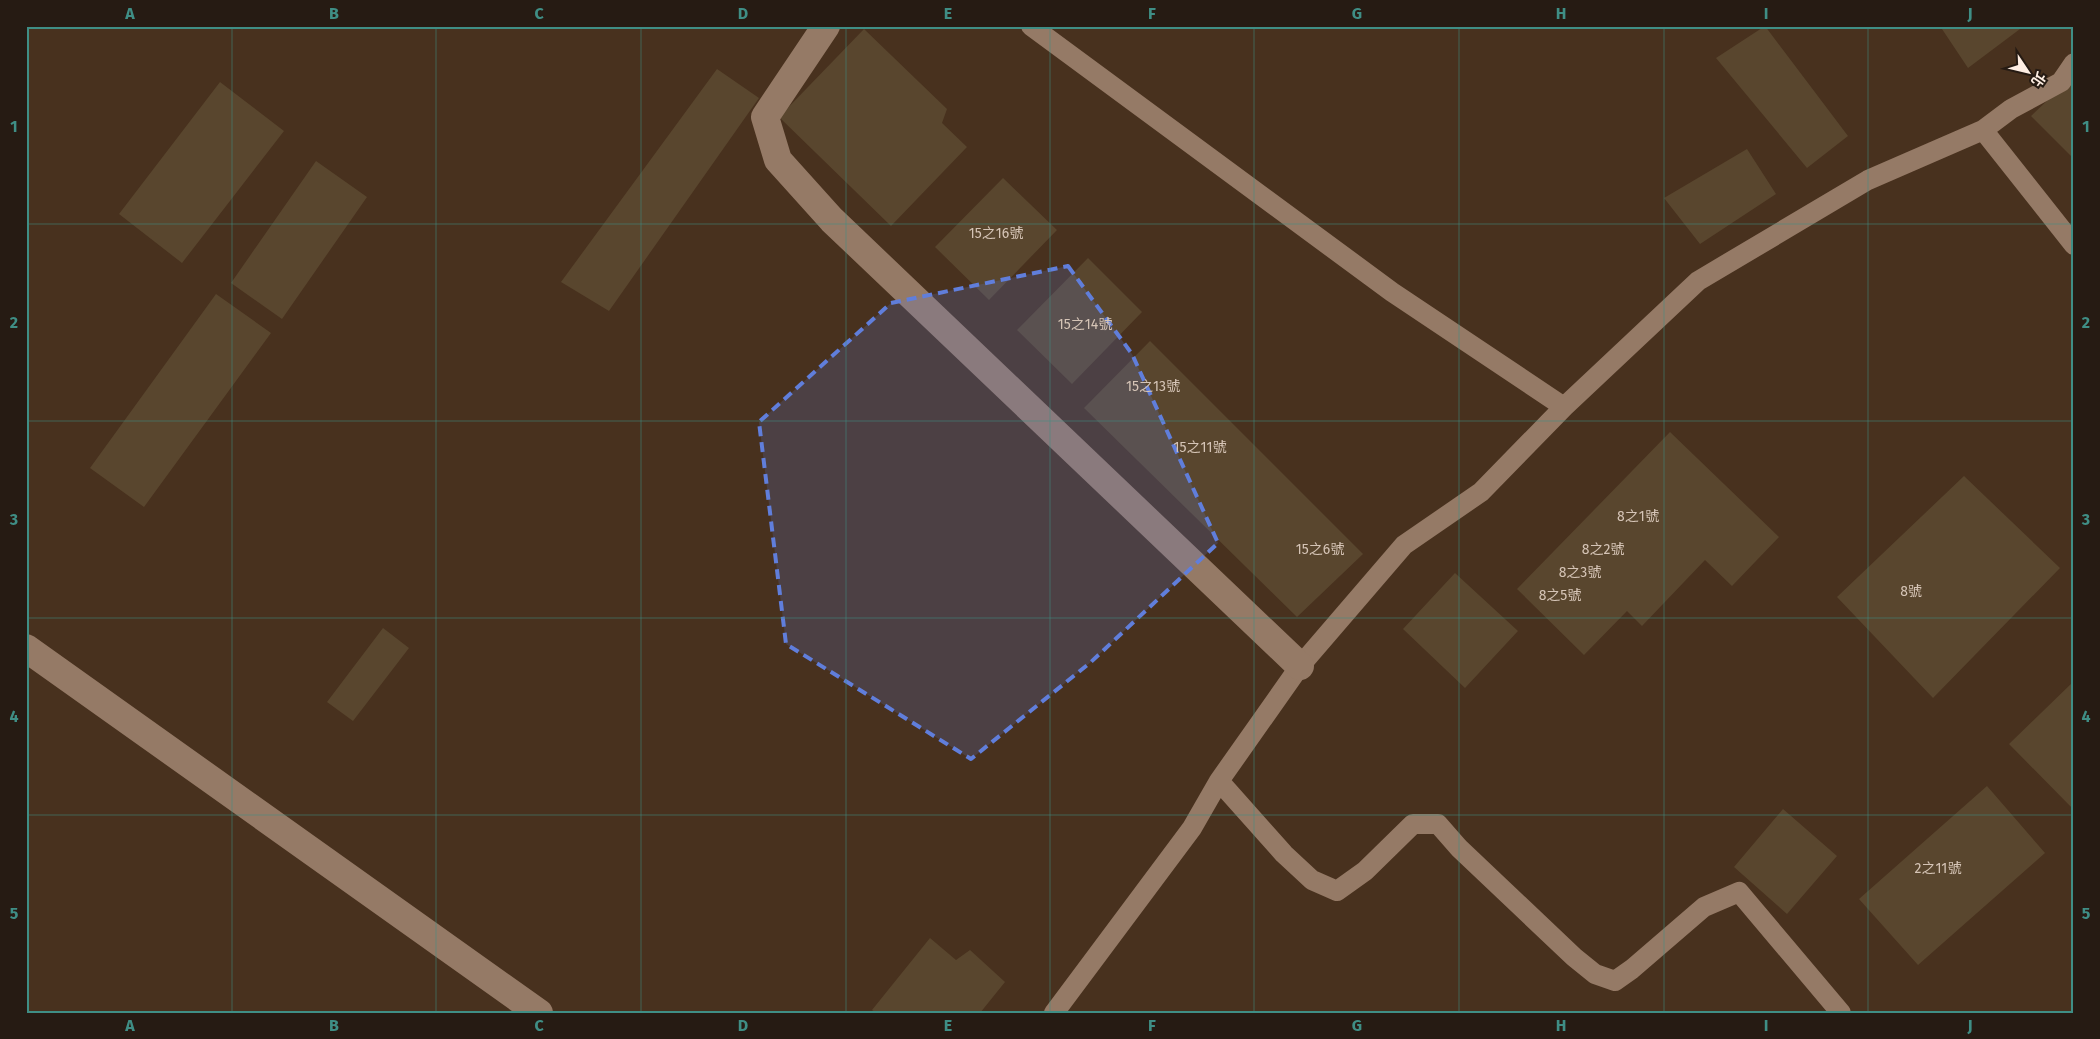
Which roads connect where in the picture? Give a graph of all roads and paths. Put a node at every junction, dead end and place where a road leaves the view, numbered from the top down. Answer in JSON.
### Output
{"nodes":[{"id":1,"x":826,"y":26,"type":"edge"},
{"id":2,"x":1031,"y":26,"type":"edge"},
{"id":3,"x":2074,"y":63,"type":"edge"},
{"id":4,"x":1982,"y":130,"type":"junction"},
{"id":5,"x":2074,"y":245,"type":"edge"},
{"id":6,"x":1564,"y":407,"type":"junction"},
{"id":7,"x":26,"y":648,"type":"edge"},
{"id":8,"x":1300,"y":666,"type":"junction"},
{"id":9,"x":1219,"y":781,"type":"junction"},
{"id":10,"x":539,"y":1013,"type":"edge"},
{"id":11,"x":1054,"y":1013,"type":"edge"},
{"id":12,"x":1841,"y":1013,"type":"edge"}],
"edges":[{"from":1,"to":8,"type":"street"},
{"from":2,"to":6,"type":"lane"},
{"from":3,"to":4,"type":"lane"},
{"from":4,"to":5,"type":"lane"},
{"from":4,"to":6,"type":"lane"},
{"from":6,"to":8,"type":"lane"},
{"from":7,"to":10,"type":"street"},
{"from":8,"to":9,"type":"lane"},
{"from":9,"to":11,"type":"lane"},
{"from":9,"to":12,"type":"lane"}]}
